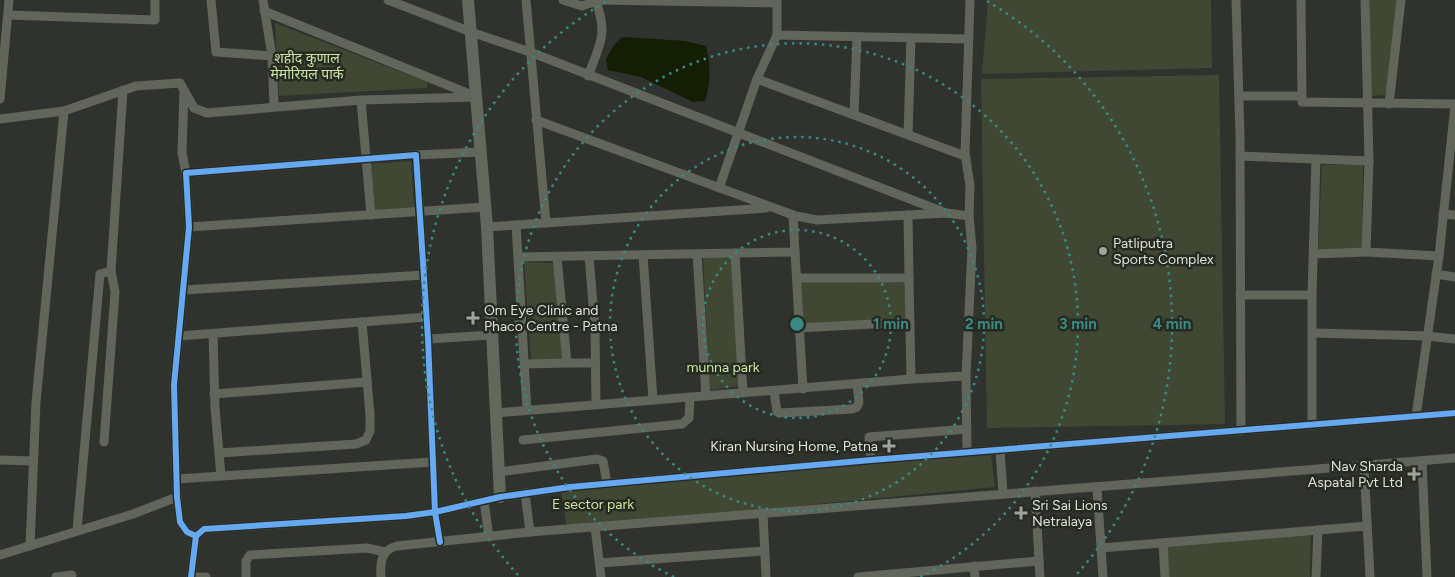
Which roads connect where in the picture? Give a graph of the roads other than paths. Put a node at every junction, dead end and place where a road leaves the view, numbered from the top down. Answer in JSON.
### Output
{"nodes":[{"id":1,"x":9,"y":0,"type":"edge"},
{"id":2,"x":154,"y":0,"type":"edge"},
{"id":3,"x":211,"y":0,"type":"edge"},
{"id":4,"x":263,"y":0,"type":"edge"},
{"id":5,"x":388,"y":0,"type":"edge"},
{"id":6,"x":468,"y":0,"type":"edge"},
{"id":7,"x":526,"y":0,"type":"edge"},
{"id":8,"x":563,"y":0,"type":"edge"},
{"id":9,"x":596,"y":0,"type":"edge"},
{"id":10,"x":970,"y":0,"type":"edge"},
{"id":11,"x":1236,"y":0,"type":"edge"},
{"id":12,"x":1301,"y":0,"type":"edge"},
{"id":13,"x":1366,"y":0,"type":"edge"},
{"id":14,"x":1401,"y":0,"type":"edge"},
{"id":15,"x":777,"y":1,"type":"edge"},
{"id":16,"x":264,"y":10,"type":"junction"},
{"id":17,"x":8,"y":15,"type":"junction"},
{"id":18,"x":470,"y":32,"type":"junction"},
{"id":19,"x":777,"y":36,"type":"junction"},
{"id":20,"x":857,"y":37,"type":"junction"},
{"id":21,"x":911,"y":38,"type":"junction"},
{"id":22,"x":969,"y":39,"type":"junction"},
{"id":23,"x":530,"y":52,"type":"junction"},
{"id":24,"x":272,"y":56,"type":"junction"},
{"id":25,"x":1,"y":66,"type":"edge"},
{"id":26,"x":588,"y":76,"type":"junction"},
{"id":27,"x":757,"y":79,"type":"junction"},
{"id":28,"x":184,"y":88,"type":"junction"},
{"id":29,"x":122,"y":90,"type":"junction"},
{"id":30,"x":1239,"y":96,"type":"junction"},
{"id":31,"x":1302,"y":96,"type":"junction"},
{"id":32,"x":476,"y":97,"type":"junction"},
{"id":33,"x":0,"y":99,"type":"edge"},
{"id":34,"x":361,"y":100,"type":"junction"},
{"id":35,"x":1368,"y":104,"type":"junction"},
{"id":36,"x":1389,"y":104,"type":"junction"},
{"id":37,"x":1455,"y":104,"type":"edge"},
{"id":38,"x":274,"y":106,"type":"junction"},
{"id":39,"x":64,"y":111,"type":"junction"},
{"id":40,"x":854,"y":114,"type":"junction"},
{"id":41,"x":0,"y":119,"type":"edge"},
{"id":42,"x":536,"y":120,"type":"junction"},
{"id":43,"x":738,"y":132,"type":"junction"},
{"id":44,"x":908,"y":135,"type":"junction"},
{"id":45,"x":481,"y":152,"type":"junction"},
{"id":46,"x":416,"y":155,"type":"junction"},
{"id":47,"x":1452,"y":155,"type":"edge"},
{"id":48,"x":965,"y":156,"type":"junction"},
{"id":49,"x":1240,"y":156,"type":"junction"},
{"id":50,"x":367,"y":158,"type":"junction"},
{"id":51,"x":1316,"y":159,"type":"junction"},
{"id":52,"x":1369,"y":161,"type":"junction"},
{"id":53,"x":186,"y":173,"type":"junction"},
{"id":54,"x":719,"y":188,"type":"junction"},
{"id":55,"x":486,"y":207,"type":"junction"},
{"id":56,"x":769,"y":207,"type":"junction"},
{"id":57,"x":420,"y":212,"type":"junction"},
{"id":58,"x":946,"y":213,"type":"junction"},
{"id":59,"x":1443,"y":214,"type":"junction"},
{"id":60,"x":371,"y":215,"type":"junction"},
{"id":61,"x":793,"y":215,"type":"junction"},
{"id":62,"x":908,"y":215,"type":"junction"},
{"id":63,"x":969,"y":216,"type":"junction"},
{"id":64,"x":1455,"y":216,"type":"edge"},
{"id":65,"x":546,"y":223,"type":"junction"},
{"id":66,"x":516,"y":225,"type":"junction"},
{"id":67,"x":189,"y":227,"type":"junction"},
{"id":68,"x":487,"y":227,"type":"junction"},
{"id":69,"x":795,"y":252,"type":"junction"},
{"id":70,"x":1366,"y":252,"type":"junction"},
{"id":71,"x":735,"y":253,"type":"junction"},
{"id":72,"x":697,"y":254,"type":"junction"},
{"id":73,"x":1315,"y":254,"type":"junction"},
{"id":74,"x":643,"y":255,"type":"junction"},
{"id":75,"x":589,"y":256,"type":"junction"},
{"id":76,"x":1438,"y":256,"type":"junction"},
{"id":77,"x":519,"y":257,"type":"junction"},
{"id":78,"x":557,"y":257,"type":"junction"},
{"id":79,"x":112,"y":271,"type":"junction"},
{"id":80,"x":424,"y":274,"type":"junction"},
{"id":81,"x":1436,"y":274,"type":"junction"},
{"id":82,"x":1455,"y":277,"type":"edge"},
{"id":83,"x":797,"y":278,"type":"junction"},
{"id":84,"x":909,"y":278,"type":"junction"},
{"id":85,"x":184,"y":290,"type":"junction"},
{"id":86,"x":1240,"y":295,"type":"junction"},
{"id":87,"x":1312,"y":295,"type":"junction"},
{"id":88,"x":427,"y":317,"type":"junction"},
{"id":89,"x":362,"y":322,"type":"junction"},
{"id":90,"x":910,"y":322,"type":"junction"},
{"id":91,"x":798,"y":328,"type":"junction"},
{"id":92,"x":1313,"y":333,"type":"junction"},
{"id":93,"x":213,"y":334,"type":"junction"},
{"id":94,"x":492,"y":335,"type":"junction"},
{"id":95,"x":180,"y":336,"type":"junction"},
{"id":96,"x":1427,"y":336,"type":"junction"},
{"id":97,"x":428,"y":339,"type":"junction"},
{"id":98,"x":1455,"y":339,"type":"edge"},
{"id":99,"x":567,"y":363,"type":"junction"},
{"id":100,"x":594,"y":363,"type":"junction"},
{"id":101,"x":524,"y":364,"type":"junction"},
{"id":102,"x":966,"y":376,"type":"junction"},
{"id":103,"x":911,"y":379,"type":"junction"},
{"id":104,"x":367,"y":382,"type":"junction"},
{"id":105,"x":857,"y":384,"type":"junction"},
{"id":106,"x":803,"y":389,"type":"junction"},
{"id":107,"x":774,"y":391,"type":"junction"},
{"id":108,"x":743,"y":393,"type":"junction"},
{"id":109,"x":214,"y":394,"type":"junction"},
{"id":110,"x":706,"y":396,"type":"junction"},
{"id":111,"x":690,"y":397,"type":"junction"},
{"id":112,"x":653,"y":400,"type":"junction"},
{"id":113,"x":596,"y":404,"type":"junction"},
{"id":114,"x":527,"y":410,"type":"junction"},
{"id":115,"x":495,"y":413,"type":"junction"},
{"id":116,"x":1455,"y":413,"type":"edge"},
{"id":117,"x":1416,"y":416,"type":"junction"},
{"id":118,"x":1312,"y":425,"type":"junction"},
{"id":119,"x":967,"y":429,"type":"junction"},
{"id":120,"x":1241,"y":431,"type":"junction"},
{"id":121,"x":523,"y":440,"type":"dead end"},
{"id":122,"x":104,"y":442,"type":"dead end"},
{"id":123,"x":1000,"y":450,"type":"junction"},
{"id":124,"x":967,"y":452,"type":"junction"},
{"id":125,"x":219,"y":453,"type":"junction"},
{"id":126,"x":1455,"y":458,"type":"edge"},
{"id":127,"x":0,"y":460,"type":"edge"},
{"id":128,"x":871,"y":460,"type":"junction"},
{"id":129,"x":32,"y":461,"type":"junction"},
{"id":130,"x":1422,"y":461,"type":"junction"},
{"id":131,"x":432,"y":462,"type":"junction"},
{"id":132,"x":1364,"y":466,"type":"junction"},
{"id":133,"x":498,"y":472,"type":"junction"},
{"id":134,"x":221,"y":476,"type":"junction"},
{"id":135,"x":177,"y":479,"type":"junction"},
{"id":136,"x":607,"y":483,"type":"junction"},
{"id":137,"x":1097,"y":487,"type":"junction"},
{"id":138,"x":1036,"y":491,"type":"junction"},
{"id":139,"x":525,"y":493,"type":"junction"},
{"id":140,"x":1003,"y":494,"type":"junction"},
{"id":141,"x":500,"y":497,"type":"junction"},
{"id":142,"x":178,"y":498,"type":"junction"},
{"id":143,"x":484,"y":501,"type":"junction"},
{"id":144,"x":435,"y":512,"type":"junction"},
{"id":145,"x":762,"y":513,"type":"junction"},
{"id":146,"x":1367,"y":526,"type":"junction"},
{"id":147,"x":595,"y":528,"type":"junction"},
{"id":148,"x":77,"y":530,"type":"junction"},
{"id":149,"x":1318,"y":530,"type":"junction"},
{"id":150,"x":530,"y":532,"type":"junction"},
{"id":151,"x":196,"y":536,"type":"junction"},
{"id":152,"x":489,"y":537,"type":"junction"},
{"id":153,"x":440,"y":542,"type":"junction"},
{"id":154,"x":1163,"y":543,"type":"junction"},
{"id":155,"x":30,"y":546,"type":"junction"},
{"id":156,"x":1102,"y":548,"type":"junction"},
{"id":157,"x":764,"y":551,"type":"junction"},
{"id":158,"x":385,"y":552,"type":"junction"},
{"id":159,"x":0,"y":555,"type":"edge"},
{"id":160,"x":1039,"y":561,"type":"junction"},
{"id":161,"x":600,"y":563,"type":"junction"},
{"id":162,"x":974,"y":566,"type":"junction"},
{"id":163,"x":72,"y":575,"type":"dead end"},
{"id":164,"x":920,"y":575,"type":"edge"},
{"id":165,"x":56,"y":577,"type":"edge"},
{"id":166,"x":191,"y":577,"type":"edge"},
{"id":167,"x":206,"y":577,"type":"edge"},
{"id":168,"x":246,"y":577,"type":"edge"},
{"id":169,"x":381,"y":577,"type":"edge"},
{"id":170,"x":601,"y":577,"type":"edge"},
{"id":171,"x":766,"y":577,"type":"edge"},
{"id":172,"x":858,"y":577,"type":"edge"},
{"id":173,"x":975,"y":577,"type":"edge"},
{"id":174,"x":1040,"y":577,"type":"edge"},
{"id":175,"x":1103,"y":577,"type":"edge"},
{"id":176,"x":1165,"y":577,"type":"edge"},
{"id":177,"x":1316,"y":577,"type":"edge"},
{"id":178,"x":1370,"y":577,"type":"edge"},
{"id":179,"x":1427,"y":577,"type":"edge"}],
"edges":[{"from":1,"to":17,"type":"street"},
{"from":2,"to":17,"type":"street"},
{"from":3,"to":24,"type":"street"},
{"from":4,"to":16,"type":"street"},
{"from":5,"to":18,"type":"street"},
{"from":6,"to":18,"type":"street"},
{"from":7,"to":23,"type":"street"},
{"from":8,"to":9,"type":"street"},
{"from":9,"to":15,"type":"street"},
{"from":9,"to":26,"type":"street"},
{"from":10,"to":22,"type":"street"},
{"from":11,"to":30,"type":"street"},
{"from":12,"to":31,"type":"street"},
{"from":13,"to":35,"type":"street"},
{"from":14,"to":36,"type":"street"},
{"from":15,"to":19,"type":"street"},
{"from":16,"to":24,"type":"street"},
{"from":16,"to":32,"type":"street"},
{"from":17,"to":25,"type":"street"},
{"from":18,"to":23,"type":"street"},
{"from":18,"to":32,"type":"street"},
{"from":19,"to":20,"type":"street"},
{"from":19,"to":27,"type":"street"},
{"from":20,"to":21,"type":"street"},
{"from":20,"to":40,"type":"street"},
{"from":21,"to":22,"type":"street"},
{"from":21,"to":44,"type":"street"},
{"from":22,"to":48,"type":"street"},
{"from":23,"to":26,"type":"street"},
{"from":23,"to":42,"type":"street"},
{"from":24,"to":38,"type":"street"},
{"from":25,"to":33,"type":"street"},
{"from":26,"to":43,"type":"street"},
{"from":27,"to":40,"type":"street"},
{"from":27,"to":43,"type":"street"},
{"from":28,"to":29,"type":"street"},
{"from":28,"to":38,"type":"street"},
{"from":28,"to":53,"type":"street"},
{"from":29,"to":39,"type":"street"},
{"from":29,"to":79,"type":"street"},
{"from":30,"to":31,"type":"street"},
{"from":30,"to":49,"type":"street"},
{"from":31,"to":35,"type":"street"},
{"from":32,"to":34,"type":"street"},
{"from":32,"to":45,"type":"street"},
{"from":34,"to":38,"type":"street"},
{"from":34,"to":50,"type":"street"},
{"from":35,"to":36,"type":"street"},
{"from":35,"to":52,"type":"street"},
{"from":36,"to":37,"type":"street"},
{"from":37,"to":47,"type":"street"},
{"from":39,"to":41,"type":"street"},
{"from":39,"to":129,"type":"street"},
{"from":40,"to":44,"type":"street"},
{"from":42,"to":54,"type":"street"},
{"from":42,"to":65,"type":"street"},
{"from":43,"to":54,"type":"street"},
{"from":43,"to":58,"type":"street"},
{"from":44,"to":48,"type":"street"},
{"from":45,"to":46,"type":"street"},
{"from":45,"to":55,"type":"street"},
{"from":46,"to":50,"type":"street"},
{"from":46,"to":57,"type":"street"},
{"from":47,"to":59,"type":"street"},
{"from":48,"to":63,"type":"street"},
{"from":49,"to":51,"type":"street"},
{"from":49,"to":86,"type":"street"},
{"from":50,"to":53,"type":"street"},
{"from":50,"to":60,"type":"street"},
{"from":51,"to":52,"type":"street"},
{"from":51,"to":73,"type":"street"},
{"from":52,"to":70,"type":"street"},
{"from":53,"to":67,"type":"street"},
{"from":54,"to":56,"type":"street"},
{"from":55,"to":57,"type":"street"},
{"from":55,"to":68,"type":"street"},
{"from":56,"to":61,"type":"street"},
{"from":56,"to":65,"type":"street"},
{"from":57,"to":60,"type":"street"},
{"from":57,"to":80,"type":"street"},
{"from":58,"to":62,"type":"street"},
{"from":58,"to":63,"type":"street"},
{"from":59,"to":64,"type":"street"},
{"from":59,"to":76,"type":"street"},
{"from":60,"to":67,"type":"street"},
{"from":61,"to":62,"type":"street"},
{"from":61,"to":69,"type":"street"},
{"from":62,"to":84,"type":"street"},
{"from":63,"to":102,"type":"street"},
{"from":65,"to":66,"type":"street"},
{"from":66,"to":68,"type":"street"},
{"from":66,"to":77,"type":"street"},
{"from":67,"to":85,"type":"street"},
{"from":68,"to":94,"type":"street"},
{"from":69,"to":71,"type":"street"},
{"from":69,"to":83,"type":"street"},
{"from":70,"to":73,"type":"street"},
{"from":70,"to":76,"type":"street"},
{"from":71,"to":72,"type":"street"},
{"from":71,"to":108,"type":"street"},
{"from":72,"to":74,"type":"street"},
{"from":72,"to":110,"type":"street"},
{"from":73,"to":87,"type":"street"},
{"from":74,"to":75,"type":"street"},
{"from":74,"to":112,"type":"street"},
{"from":75,"to":78,"type":"street"},
{"from":75,"to":100,"type":"street"},
{"from":76,"to":81,"type":"street"},
{"from":77,"to":78,"type":"street"},
{"from":77,"to":101,"type":"street"},
{"from":78,"to":99,"type":"street"},
{"from":79,"to":122,"type":"street"},
{"from":79,"to":148,"type":"street"},
{"from":80,"to":85,"type":"street"},
{"from":80,"to":88,"type":"street"},
{"from":81,"to":82,"type":"street"},
{"from":81,"to":96,"type":"street"},
{"from":83,"to":84,"type":"street"},
{"from":83,"to":91,"type":"street"},
{"from":84,"to":90,"type":"street"},
{"from":85,"to":95,"type":"street"},
{"from":86,"to":87,"type":"street"},
{"from":86,"to":120,"type":"street"},
{"from":87,"to":92,"type":"street"},
{"from":88,"to":89,"type":"street"},
{"from":88,"to":97,"type":"street"},
{"from":89,"to":93,"type":"street"},
{"from":89,"to":104,"type":"street"},
{"from":90,"to":91,"type":"street"},
{"from":90,"to":103,"type":"street"},
{"from":91,"to":106,"type":"street"},
{"from":92,"to":96,"type":"street"},
{"from":92,"to":118,"type":"street"},
{"from":93,"to":95,"type":"street"},
{"from":93,"to":109,"type":"street"},
{"from":94,"to":97,"type":"street"},
{"from":94,"to":115,"type":"street"},
{"from":95,"to":135,"type":"street"},
{"from":96,"to":98,"type":"street"},
{"from":96,"to":117,"type":"street"},
{"from":97,"to":131,"type":"street"},
{"from":99,"to":100,"type":"street"},
{"from":99,"to":101,"type":"street"},
{"from":100,"to":113,"type":"street"},
{"from":101,"to":114,"type":"street"},
{"from":102,"to":103,"type":"street"},
{"from":102,"to":119,"type":"street"},
{"from":103,"to":105,"type":"street"},
{"from":104,"to":109,"type":"street"},
{"from":104,"to":125,"type":"street"},
{"from":105,"to":106,"type":"street"},
{"from":105,"to":107,"type":"street"},
{"from":106,"to":107,"type":"street"},
{"from":107,"to":108,"type":"street"},
{"from":108,"to":110,"type":"street"},
{"from":109,"to":125,"type":"street"},
{"from":110,"to":111,"type":"street"},
{"from":111,"to":112,"type":"street"},
{"from":111,"to":121,"type":"street"},
{"from":112,"to":113,"type":"street"},
{"from":113,"to":114,"type":"street"},
{"from":114,"to":115,"type":"street"},
{"from":115,"to":133,"type":"street"},
{"from":116,"to":117,"type":"street"},
{"from":117,"to":118,"type":"street"},
{"from":118,"to":120,"type":"street"},
{"from":119,"to":124,"type":"street"},
{"from":119,"to":128,"type":"street"},
{"from":120,"to":123,"type":"street"},
{"from":123,"to":124,"type":"street"},
{"from":123,"to":140,"type":"street"},
{"from":124,"to":128,"type":"street"},
{"from":125,"to":134,"type":"street"},
{"from":126,"to":130,"type":"street"},
{"from":127,"to":129,"type":"street"},
{"from":128,"to":136,"type":"street"},
{"from":129,"to":155,"type":"street"},
{"from":130,"to":132,"type":"street"},
{"from":130,"to":179,"type":"street"},
{"from":131,"to":134,"type":"street"},
{"from":131,"to":144,"type":"street"},
{"from":132,"to":137,"type":"street"},
{"from":132,"to":146,"type":"street"},
{"from":133,"to":136,"type":"street"},
{"from":133,"to":141,"type":"street"},
{"from":134,"to":135,"type":"street"},
{"from":135,"to":142,"type":"street"},
{"from":136,"to":139,"type":"street"},
{"from":137,"to":138,"type":"street"},
{"from":137,"to":156,"type":"street"},
{"from":138,"to":140,"type":"street"},
{"from":138,"to":160,"type":"street"},
{"from":139,"to":141,"type":"street"},
{"from":139,"to":150,"type":"street"},
{"from":140,"to":145,"type":"street"},
{"from":141,"to":143,"type":"street"},
{"from":142,"to":148,"type":"street"},
{"from":142,"to":151,"type":"street"},
{"from":143,"to":144,"type":"street"},
{"from":143,"to":152,"type":"street"},
{"from":144,"to":151,"type":"street"},
{"from":144,"to":153,"type":"street"},
{"from":145,"to":147,"type":"street"},
{"from":145,"to":157,"type":"street"},
{"from":146,"to":149,"type":"street"},
{"from":146,"to":178,"type":"street"},
{"from":147,"to":150,"type":"street"},
{"from":147,"to":161,"type":"street"},
{"from":148,"to":155,"type":"street"},
{"from":149,"to":154,"type":"street"},
{"from":149,"to":177,"type":"street"},
{"from":150,"to":152,"type":"street"},
{"from":151,"to":166,"type":"street"},
{"from":152,"to":153,"type":"street"},
{"from":153,"to":158,"type":"street"},
{"from":154,"to":156,"type":"street"},
{"from":154,"to":176,"type":"street"},
{"from":155,"to":159,"type":"street"},
{"from":156,"to":175,"type":"street"},
{"from":157,"to":161,"type":"street"},
{"from":157,"to":171,"type":"street"},
{"from":158,"to":168,"type":"street"},
{"from":158,"to":169,"type":"street"},
{"from":160,"to":162,"type":"street"},
{"from":160,"to":174,"type":"street"},
{"from":161,"to":170,"type":"street"},
{"from":162,"to":164,"type":"street"},
{"from":162,"to":173,"type":"street"},
{"from":163,"to":165,"type":"street"},
{"from":164,"to":172,"type":"street"},
{"from":166,"to":167,"type":"street"}]}
